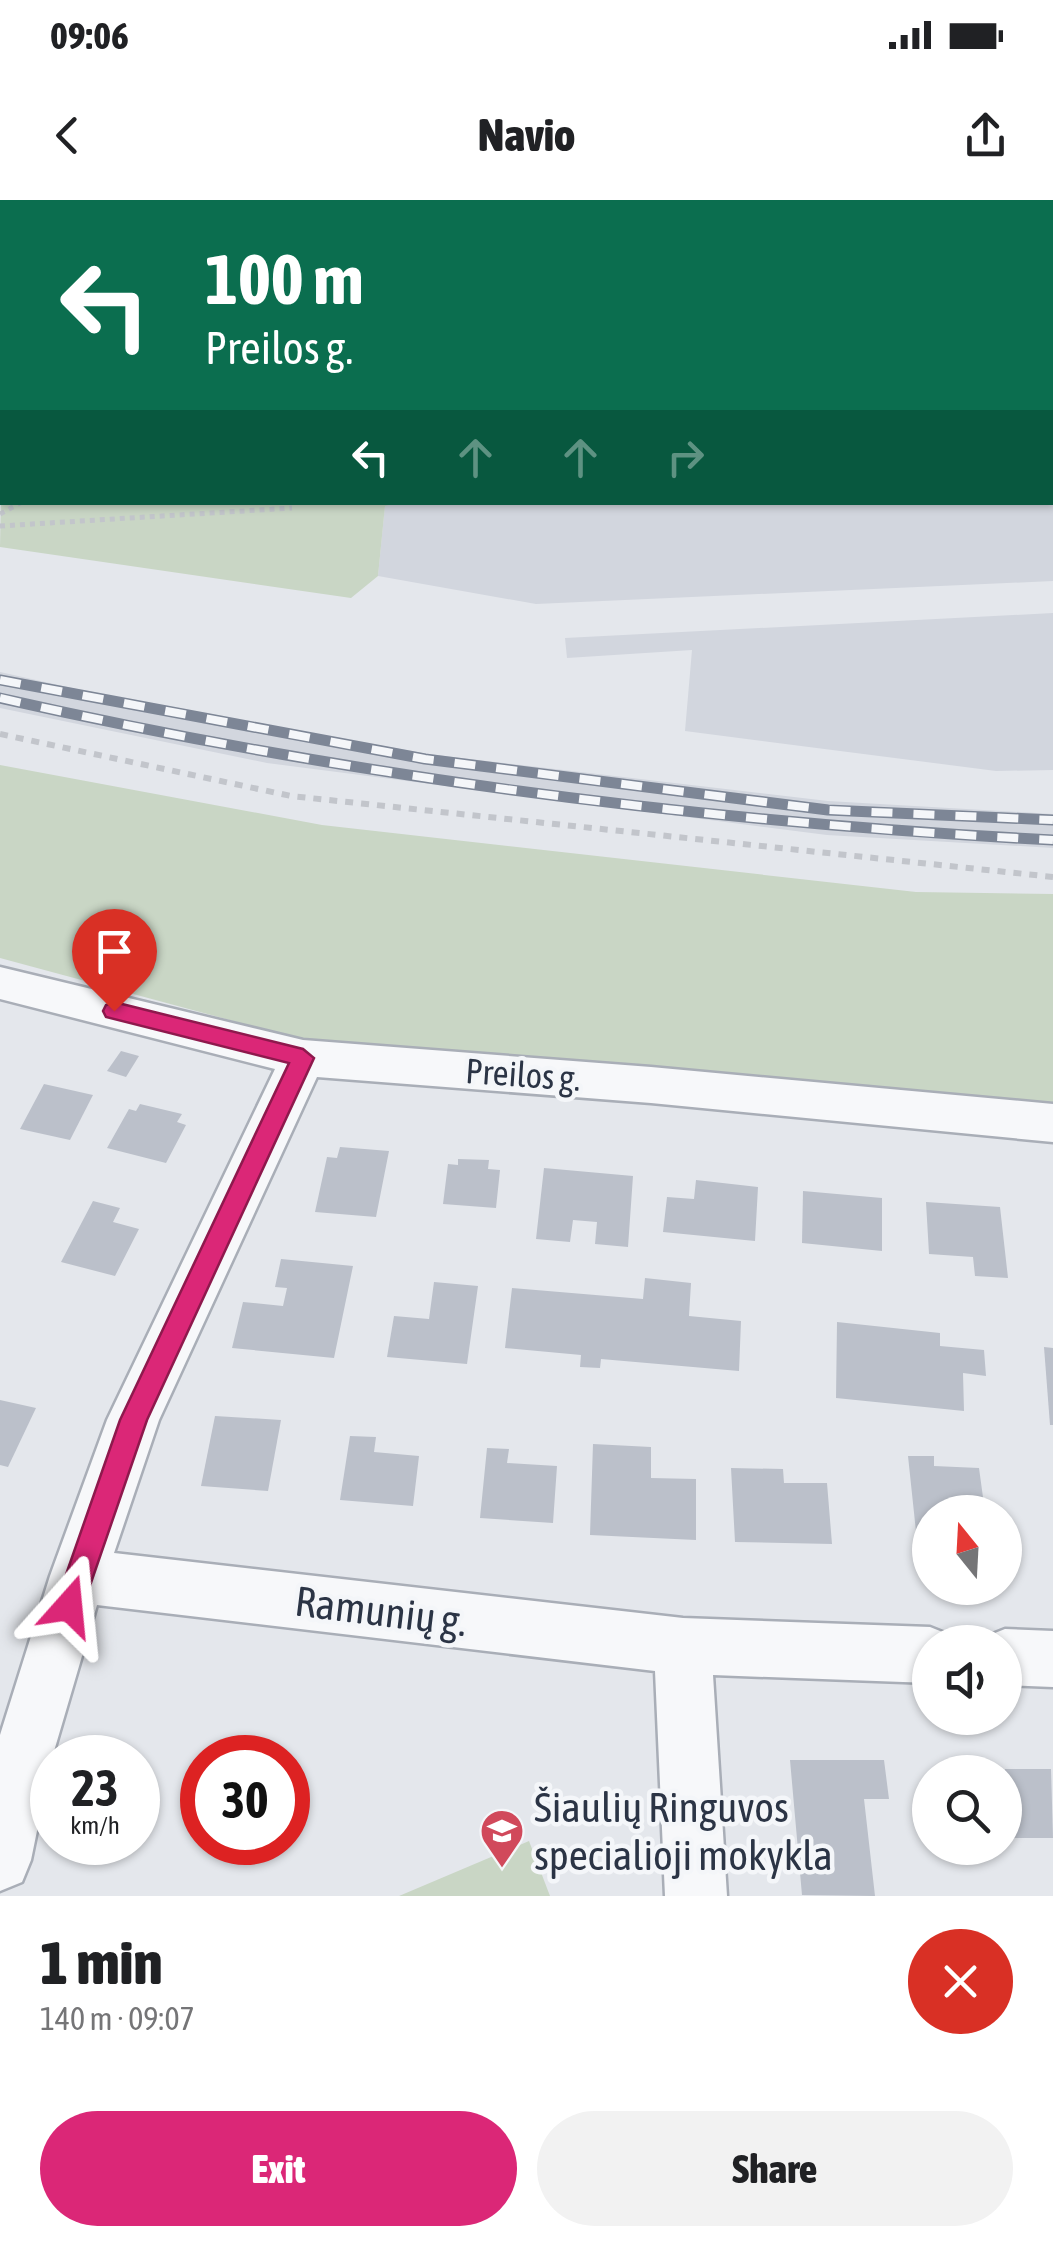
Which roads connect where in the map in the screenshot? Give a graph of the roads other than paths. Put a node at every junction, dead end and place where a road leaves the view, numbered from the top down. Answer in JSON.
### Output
{"nodes":[{"id":1,"x":0,"y":983,"type":"edge"},
{"id":2,"x":303,"y":1058,"type":"junction"},
{"id":3,"x":1053,"y":1123,"type":"edge"},
{"id":4,"x":78,"y":1576,"type":"junction"},
{"id":5,"x":683,"y":1646,"type":"junction"},
{"id":6,"x":912,"y":1654,"type":"edge"},
{"id":7,"x":1022,"y":1658,"type":"edge"},
{"id":8,"x":1053,"y":1659,"type":"edge"},
{"id":9,"x":0,"y":1860,"type":"edge"},
{"id":10,"x":696,"y":1896,"type":"edge"}],
"edges":[{"from":1,"to":2,"type":"street","name":"Preilos g."},
{"from":2,"to":3,"type":"street","name":"Preilos g."},
{"from":2,"to":4,"type":"street"},
{"from":4,"to":5,"type":"street","name":"Ramunių g."},
{"from":4,"to":9,"type":"street"},
{"from":5,"to":6,"type":"street","name":"Ramunių g."},
{"from":5,"to":10,"type":"street"},
{"from":7,"to":8,"type":"street"}]}
